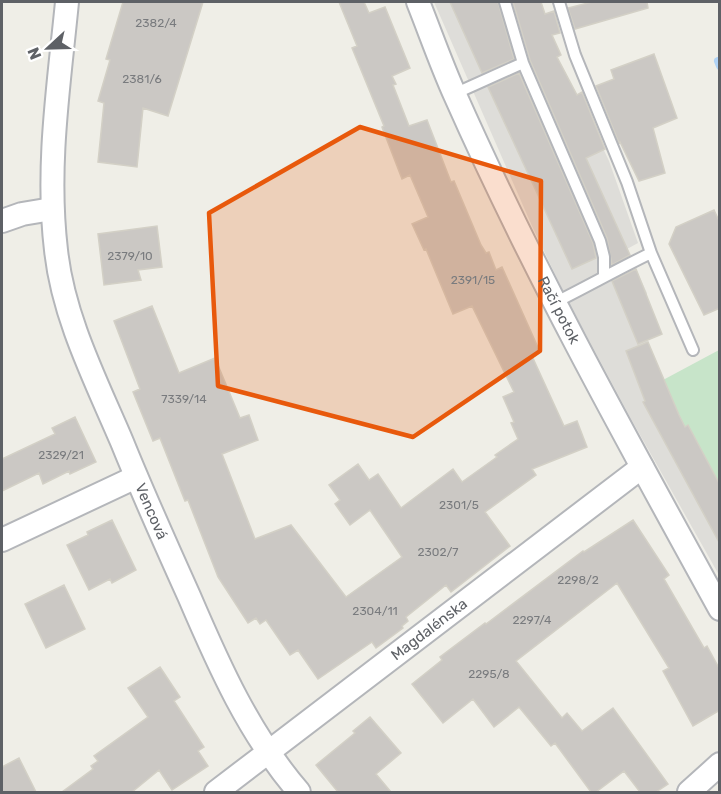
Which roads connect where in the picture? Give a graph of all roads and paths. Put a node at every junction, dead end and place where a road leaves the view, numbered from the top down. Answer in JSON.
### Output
{"nodes":[{"id":1,"x":68,"y":2,"type":"edge"},
{"id":2,"x":418,"y":2,"type":"edge"},
{"id":3,"x":505,"y":2,"type":"edge"},
{"id":4,"x":559,"y":2,"type":"edge"},
{"id":5,"x":523,"y":63,"type":"junction"},
{"id":6,"x":454,"y":94,"type":"junction"},
{"id":7,"x":52,"y":209,"type":"junction"},
{"id":8,"x":2,"y":221,"type":"edge"},
{"id":9,"x":651,"y":253,"type":"junction"},
{"id":10,"x":604,"y":275,"type":"junction"},
{"id":11,"x":555,"y":302,"type":"junction"},
{"id":12,"x":693,"y":350,"type":"dead end"},
{"id":13,"x":642,"y":467,"type":"junction"},
{"id":14,"x":136,"y":477,"type":"junction"},
{"id":15,"x":2,"y":540,"type":"edge"},
{"id":16,"x":720,"y":609,"type":"edge"},
{"id":17,"x":268,"y":754,"type":"junction"},
{"id":18,"x":720,"y":764,"type":"edge"},
{"id":19,"x":216,"y":792,"type":"edge"},
{"id":20,"x":299,"y":792,"type":"edge"},
{"id":21,"x":689,"y":792,"type":"edge"}],
"edges":[{"from":1,"to":7,"type":"street","name":"Vencová"},
{"from":2,"to":6,"type":"street","name":"Račí potok"},
{"from":3,"to":5,"type":"lane"},
{"from":4,"to":9,"type":"lane"},
{"from":5,"to":6,"type":"lane"},
{"from":5,"to":10,"type":"lane"},
{"from":6,"to":11,"type":"street","name":"Račí potok"},
{"from":7,"to":8,"type":"street"},
{"from":7,"to":14,"type":"street","name":"Vencová"},
{"from":9,"to":10,"type":"lane"},
{"from":9,"to":12,"type":"lane"},
{"from":10,"to":11,"type":"lane"},
{"from":11,"to":13,"type":"street","name":"Račí potok"},
{"from":13,"to":16,"type":"street","name":"Račí potok"},
{"from":13,"to":17,"type":"street","name":"Magdalénska"},
{"from":14,"to":15,"type":"street"},
{"from":14,"to":17,"type":"street","name":"Vencová"},
{"from":17,"to":19,"type":"street","name":"Magdalénska"},
{"from":17,"to":20,"type":"street","name":"Vencová"},
{"from":18,"to":21,"type":"street"}]}
